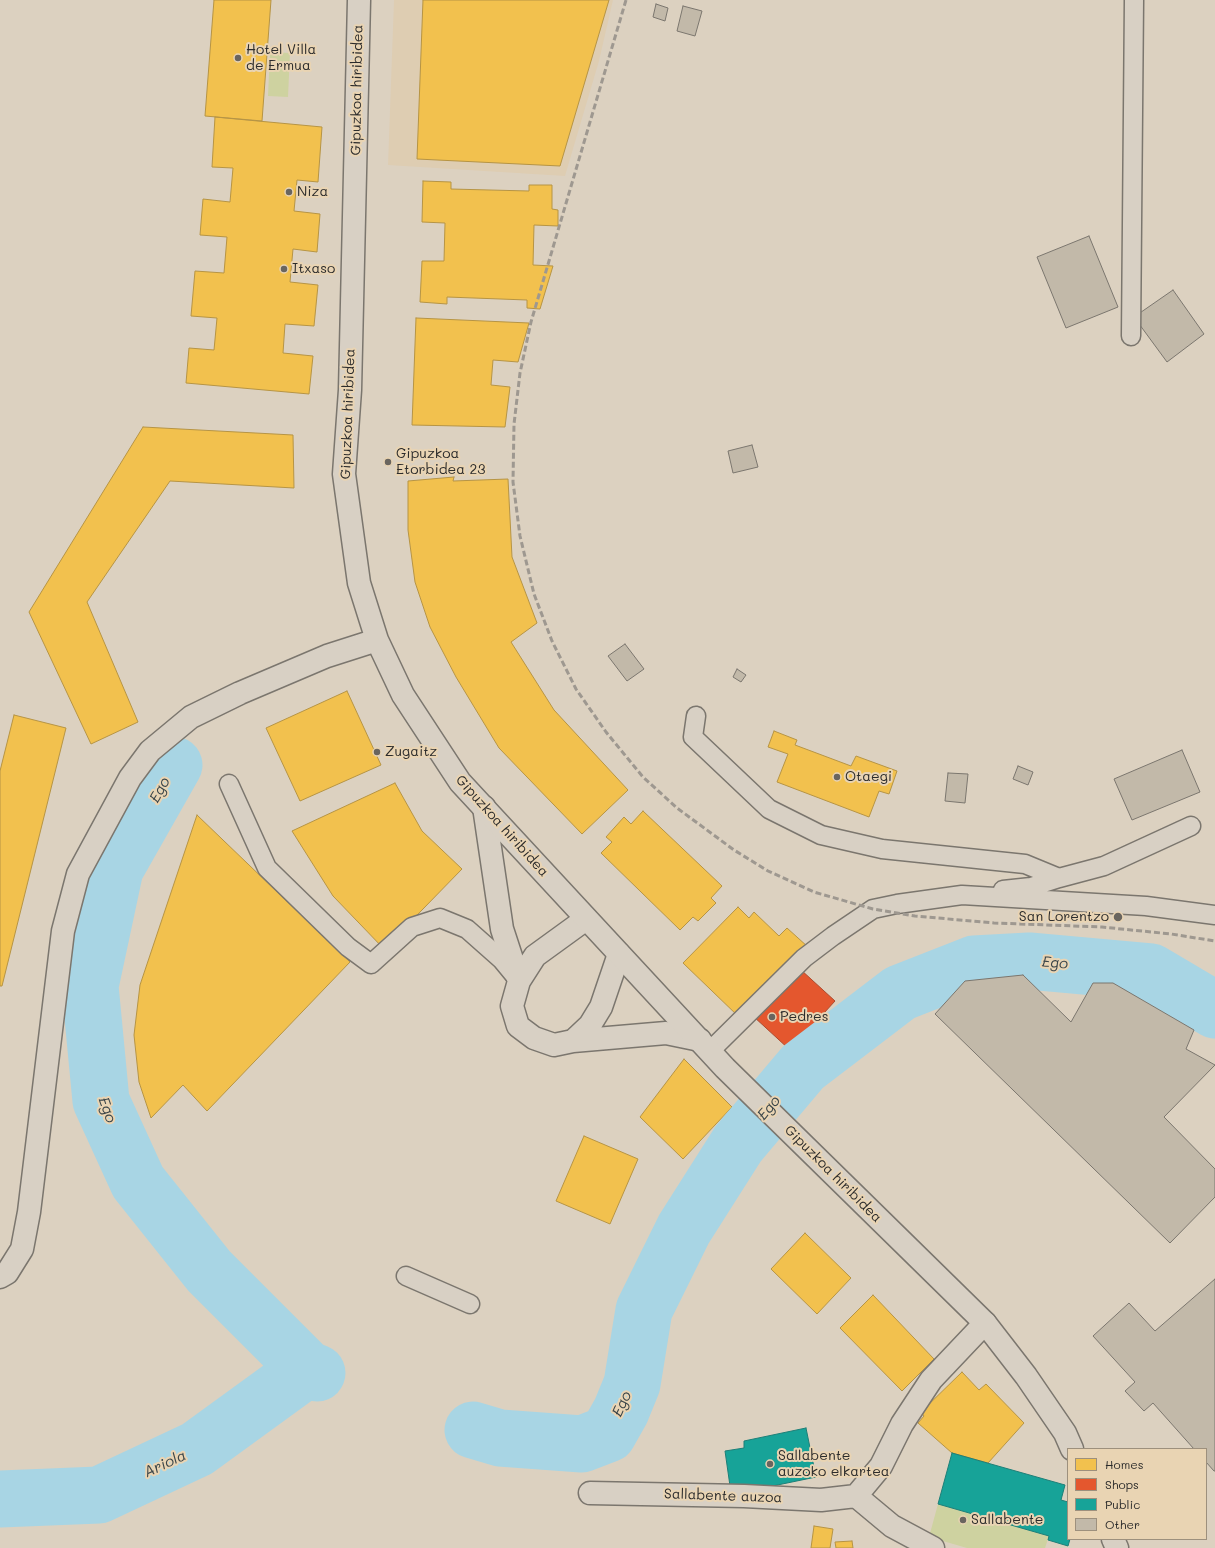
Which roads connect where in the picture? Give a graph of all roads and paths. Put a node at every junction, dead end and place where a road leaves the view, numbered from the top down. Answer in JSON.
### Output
{"nodes":[{"id":1,"x":359,"y":0,"type":"edge"},
{"id":2,"x":1134,"y":0,"type":"edge"},
{"id":3,"x":1131,"y":336,"type":"dead end"},
{"id":4,"x":377,"y":640,"type":"junction"},
{"id":5,"x":696,"y":716,"type":"dead end"},
{"id":6,"x":229,"y":784,"type":"dead end"},
{"id":7,"x":484,"y":807,"type":"junction"},
{"id":8,"x":1191,"y":826,"type":"dead end"},
{"id":9,"x":1059,"y":878,"type":"junction"},
{"id":10,"x":962,"y":895,"type":"junction"},
{"id":11,"x":1215,"y":916,"type":"edge"},
{"id":12,"x":586,"y":919,"type":"junction"},
{"id":13,"x":619,"y":954,"type":"junction"},
{"id":14,"x":519,"y":981,"type":"junction"},
{"id":15,"x":573,"y":1041,"type":"junction"},
{"id":16,"x":705,"y":1046,"type":"junction"},
{"id":17,"x":406,"y":1276,"type":"dead end"},
{"id":18,"x":0,"y":1277,"type":"edge"},
{"id":19,"x":470,"y":1304,"type":"dead end"},
{"id":20,"x":985,"y":1323,"type":"junction"},
{"id":21,"x":1072,"y":1448,"type":"edge"},
{"id":22,"x":590,"y":1493,"type":"dead end"},
{"id":23,"x":856,"y":1496,"type":"junction"},
{"id":24,"x":933,"y":1548,"type":"edge"}],
"edges":[{"from":1,"to":4,"type":"street","name":"Gipuzkoa hiribidea"},
{"from":2,"to":3,"type":"lane"},
{"from":4,"to":7,"type":"street","name":"Gipuzkoa hiribidea"},
{"from":4,"to":18,"type":"street"},
{"from":5,"to":9,"type":"lane"},
{"from":6,"to":14,"type":"lane"},
{"from":7,"to":12,"type":"street","name":"Gipuzkoa hiribidea"},
{"from":7,"to":14,"type":"street"},
{"from":8,"to":9,"type":"lane"},
{"from":9,"to":10,"type":"lane"},
{"from":10,"to":11,"type":"lane"},
{"from":10,"to":16,"type":"lane"},
{"from":12,"to":13,"type":"street","name":"Gipuzkoa hiribidea"},
{"from":12,"to":14,"type":"street"},
{"from":13,"to":15,"type":"street"},
{"from":13,"to":16,"type":"street","name":"Gipuzkoa hiribidea"},
{"from":14,"to":15,"type":"street"},
{"from":15,"to":16,"type":"street"},
{"from":16,"to":20,"type":"street","name":"Gipuzkoa hiribidea"},
{"from":17,"to":19,"type":"lane"},
{"from":20,"to":21,"type":"street","name":"Gipuzkoa hiribidea"},
{"from":20,"to":23,"type":"street"},
{"from":22,"to":23,"type":"street","name":"Sallabente auzoa"},
{"from":23,"to":24,"type":"street"}]}
